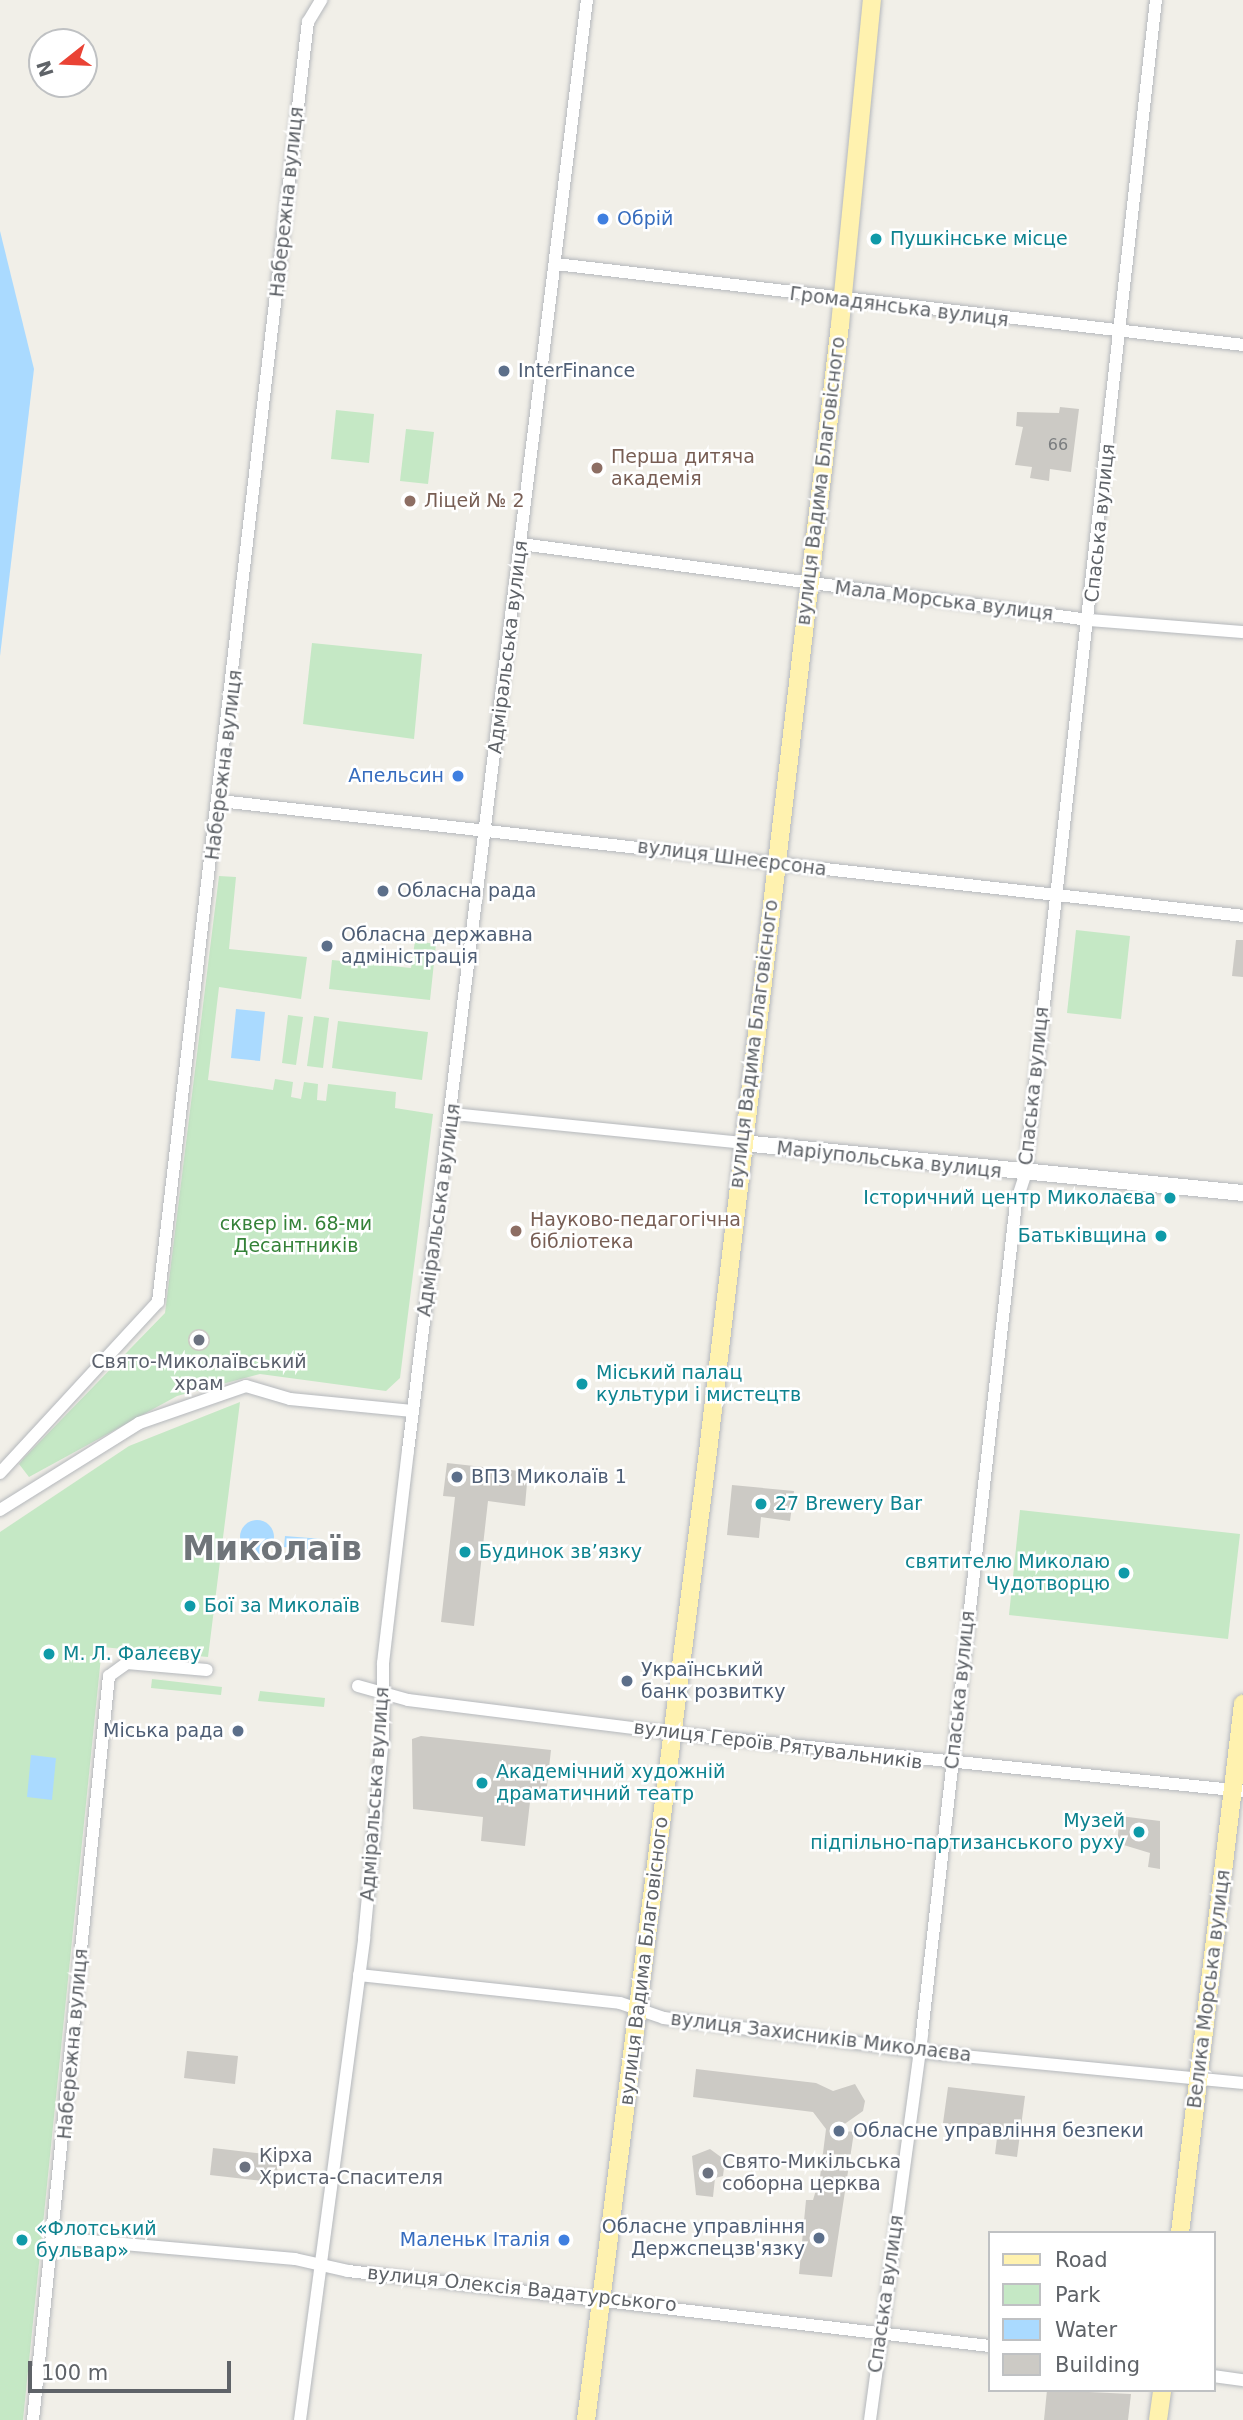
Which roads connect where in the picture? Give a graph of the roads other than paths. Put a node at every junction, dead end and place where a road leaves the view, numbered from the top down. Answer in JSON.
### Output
{"nodes":[{"id":1,"x":321,"y":0,"type":"edge"},
{"id":2,"x":587,"y":0,"type":"edge"},
{"id":3,"x":872,"y":0,"type":"edge"},
{"id":4,"x":1156,"y":0,"type":"edge"},
{"id":5,"x":556,"y":264,"type":"junction"},
{"id":6,"x":843,"y":300,"type":"junction"},
{"id":7,"x":1121,"y":334,"type":"junction"},
{"id":8,"x":1243,"y":345,"type":"edge"},
{"id":9,"x":521,"y":544,"type":"junction"},
{"id":10,"x":807,"y":583,"type":"junction"},
{"id":11,"x":1089,"y":620,"type":"junction"},
{"id":12,"x":1243,"y":632,"type":"edge"},
{"id":13,"x":220,"y":801,"type":"junction"},
{"id":14,"x":485,"y":830,"type":"junction"},
{"id":15,"x":776,"y":863,"type":"junction"},
{"id":16,"x":1055,"y":896,"type":"junction"},
{"id":17,"x":1243,"y":916,"type":"edge"},
{"id":18,"x":453,"y":1114,"type":"junction"},
{"id":19,"x":741,"y":1143,"type":"junction"},
{"id":20,"x":1025,"y":1175,"type":"junction"},
{"id":21,"x":1243,"y":1193,"type":"edge"},
{"id":22,"x":412,"y":1412,"type":"junction"},
{"id":23,"x":0,"y":1473,"type":"edge"},
{"id":24,"x":0,"y":1510,"type":"edge"},
{"id":25,"x":206,"y":1670,"type":"dead end"},
{"id":26,"x":358,"y":1686,"type":"dead end"},
{"id":27,"x":383,"y":1693,"type":"junction"},
{"id":28,"x":1243,"y":1704,"type":"edge"},
{"id":29,"x":672,"y":1733,"type":"junction"},
{"id":30,"x":951,"y":1765,"type":"junction"},
{"id":31,"x":1238,"y":1791,"type":"edge"},
{"id":32,"x":359,"y":1975,"type":"junction"},
{"id":33,"x":639,"y":2008,"type":"junction"},
{"id":34,"x":919,"y":2051,"type":"junction"},
{"id":35,"x":1199,"y":2078,"type":"junction"},
{"id":36,"x":1243,"y":2083,"type":"edge"},
{"id":37,"x":1181,"y":2231,"type":"edge"},
{"id":38,"x":55,"y":2238,"type":"junction"},
{"id":39,"x":320,"y":2263,"type":"junction"},
{"id":40,"x":601,"y":2296,"type":"junction"},
{"id":41,"x":880,"y":2331,"type":"junction"},
{"id":42,"x":988,"y":2346,"type":"edge"},
{"id":43,"x":1215,"y":2376,"type":"edge"},
{"id":44,"x":1243,"y":2380,"type":"edge"},
{"id":45,"x":1162,"y":2392,"type":"edge"},
{"id":46,"x":33,"y":2420,"type":"edge"},
{"id":47,"x":300,"y":2420,"type":"edge"},
{"id":48,"x":586,"y":2420,"type":"edge"},
{"id":49,"x":870,"y":2420,"type":"edge"},
{"id":50,"x":1158,"y":2420,"type":"edge"}],
"edges":[{"from":1,"to":13,"type":"street","name":"Набережна вулиця"},
{"from":2,"to":5,"type":"street","name":"Адміральська вулиця"},
{"from":3,"to":6,"type":"main road","name":"вулиця Вадима Благовісного"},
{"from":4,"to":7,"type":"street","name":"Спаська вулиця"},
{"from":5,"to":6,"type":"street","name":"Громадянська вулиця"},
{"from":5,"to":9,"type":"street","name":"Адміральська вулиця"},
{"from":6,"to":7,"type":"street","name":"Громадянська вулиця"},
{"from":6,"to":10,"type":"main road","name":"вулиця Вадима Благовісного"},
{"from":7,"to":8,"type":"street","name":"Громадянська вулиця"},
{"from":7,"to":11,"type":"street","name":"Спаська вулиця"},
{"from":9,"to":10,"type":"street","name":"Мала Морська вулиця"},
{"from":9,"to":14,"type":"street","name":"Адміральська вулиця"},
{"from":10,"to":11,"type":"street","name":"Мала Морська вулиця"},
{"from":10,"to":15,"type":"main road","name":"вулиця Вадима Благовісного"},
{"from":11,"to":12,"type":"street","name":"Мала Морська вулиця"},
{"from":11,"to":16,"type":"street","name":"Спаська вулиця"},
{"from":13,"to":14,"type":"street","name":"вулиця Шнеєрсона"},
{"from":13,"to":23,"type":"street","name":"Набережна вулиця"},
{"from":14,"to":15,"type":"street","name":"вулиця Шнеєрсона"},
{"from":14,"to":18,"type":"street","name":"Адміральська вулиця"},
{"from":15,"to":16,"type":"street","name":"вулиця Шнеєрсона"},
{"from":15,"to":19,"type":"main road","name":"вулиця Вадима Благовісного"},
{"from":16,"to":17,"type":"street","name":"вулиця Шнеєрсона"},
{"from":16,"to":20,"type":"street","name":"Спаська вулиця"},
{"from":18,"to":19,"type":"street","name":"Маріупольська вулиця"},
{"from":18,"to":22,"type":"street","name":"Адміральська вулиця"},
{"from":19,"to":20,"type":"street","name":"Маріупольська вулиця"},
{"from":19,"to":29,"type":"main road","name":"вулиця Вадима Благовісного"},
{"from":20,"to":21,"type":"street","name":"Маріупольська вулиця"},
{"from":20,"to":30,"type":"street","name":"Спаська вулиця"},
{"from":22,"to":24,"type":"street"},
{"from":22,"to":27,"type":"street","name":"Адміральська вулиця"},
{"from":25,"to":38,"type":"street","name":"Набережна вулиця"},
{"from":26,"to":27,"type":"street","name":"вулиця Героїв Рятувальників"},
{"from":27,"to":29,"type":"street","name":"вулиця Героїв Рятувальників"},
{"from":27,"to":32,"type":"street","name":"Адміральська вулиця"},
{"from":28,"to":31,"type":"main road","name":"Велика Морська вулиця"},
{"from":29,"to":30,"type":"street","name":"вулиця Героїв Рятувальників"},
{"from":29,"to":33,"type":"main road","name":"вулиця Вадима Благовісного"},
{"from":30,"to":31,"type":"street","name":"вулиця Героїв Рятувальників"},
{"from":30,"to":34,"type":"street","name":"Спаська вулиця"},
{"from":31,"to":35,"type":"main road","name":"Велика Морська вулиця"},
{"from":32,"to":33,"type":"street","name":"вулиця Захисників Миколаєва"},
{"from":32,"to":39,"type":"street","name":"Адміральська вулиця"},
{"from":33,"to":34,"type":"street","name":"вулиця Захисників Миколаєва"},
{"from":33,"to":40,"type":"main road","name":"вулиця Вадима Благовісного"},
{"from":34,"to":35,"type":"street","name":"вулиця Захисників Миколаєва"},
{"from":34,"to":41,"type":"street","name":"Спаська вулиця"},
{"from":35,"to":36,"type":"street","name":"вулиця Захисників Миколаєва"},
{"from":35,"to":37,"type":"main road","name":"Велика Морська вулиця"},
{"from":38,"to":39,"type":"street","name":"вулиця Олексія Вадатурського"},
{"from":38,"to":46,"type":"street","name":"Набережна вулиця"},
{"from":39,"to":40,"type":"street","name":"вулиця Олексія Вадатурського"},
{"from":39,"to":47,"type":"street","name":"Адміральська вулиця"},
{"from":40,"to":41,"type":"street","name":"вулиця Олексія Вадатурського"},
{"from":40,"to":48,"type":"main road","name":"вулиця Вадима Благовісного"},
{"from":41,"to":42,"type":"street","name":"вулиця Олексія Вадатурського"},
{"from":41,"to":49,"type":"street","name":"Спаська вулиця"},
{"from":43,"to":44,"type":"street"},
{"from":45,"to":50,"type":"main road"}]}
